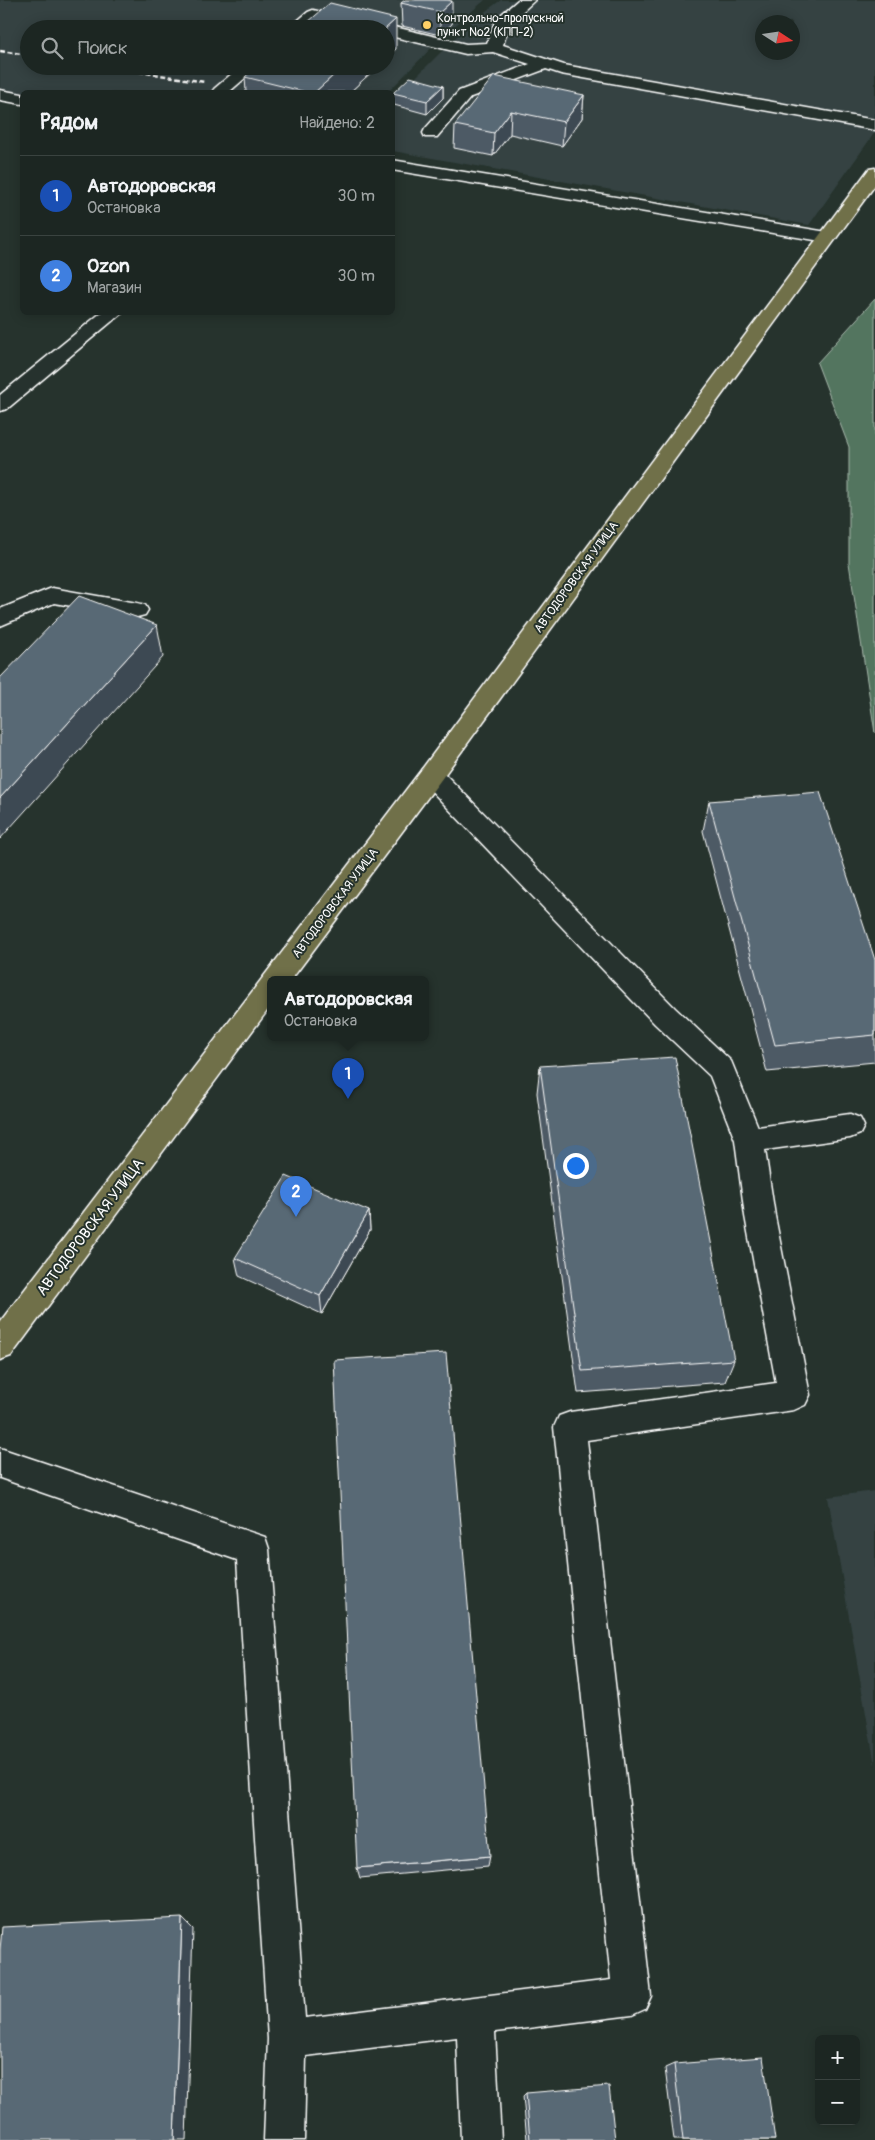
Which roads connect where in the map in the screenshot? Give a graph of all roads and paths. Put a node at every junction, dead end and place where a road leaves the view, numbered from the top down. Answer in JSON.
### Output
{"nodes":[{"id":1,"x":526,"y":0,"type":"edge"},
{"id":2,"x":307,"y":20,"type":"edge"},
{"id":3,"x":337,"y":20,"type":"edge"},
{"id":4,"x":395,"y":32,"type":"edge"},
{"id":5,"x":494,"y":47,"type":"junction"},
{"id":6,"x":546,"y":64,"type":"junction"},
{"id":7,"x":240,"y":75,"type":"edge"},
{"id":8,"x":222,"y":90,"type":"edge"},
{"id":9,"x":0,"y":95,"type":"edge"},
{"id":10,"x":20,"y":99,"type":"edge"},
{"id":11,"x":875,"y":125,"type":"edge"},
{"id":12,"x":431,"y":133,"type":"dead end"},
{"id":13,"x":395,"y":165,"type":"edge"},
{"id":14,"x":875,"y":173,"type":"edge"},
{"id":15,"x":827,"y":237,"type":"junction"},
{"id":16,"x":110,"y":315,"type":"edge"},
{"id":17,"x":0,"y":404,"type":"edge"},
{"id":18,"x":137,"y":610,"type":"dead end"},
{"id":19,"x":0,"y":618,"type":"edge"},
{"id":20,"x":431,"y":775,"type":"junction"},
{"id":21,"x":279,"y":976,"type":"edge"},
{"id":22,"x":267,"y":992,"type":"edge"},
{"id":23,"x":850,"y":1126,"type":"dead end"},
{"id":24,"x":749,"y":1140,"type":"junction"},
{"id":25,"x":0,"y":1346,"type":"edge"},
{"id":26,"x":0,"y":1462,"type":"edge"},
{"id":27,"x":475,"y":2016,"type":"junction"},
{"id":28,"x":288,"y":2039,"type":"junction"},
{"id":29,"x":284,"y":2140,"type":"edge"},
{"id":30,"x":481,"y":2140,"type":"edge"}],
"edges":[{"from":1,"to":5,"type":"lane"},
{"from":2,"to":3,"type":"lane"},
{"from":4,"to":5,"type":"lane"},
{"from":5,"to":6,"type":"lane"},
{"from":6,"to":11,"type":"lane"},
{"from":6,"to":12,"type":"lane"},
{"from":7,"to":8,"type":"lane"},
{"from":9,"to":10,"type":"lane"},
{"from":13,"to":15,"type":"lane"},
{"from":14,"to":15,"type":"main road","name":"АВТОДОРОВСКАЯ УЛИЦА"},
{"from":15,"to":20,"type":"main road","name":"АВТОДОРОВСКАЯ УЛИЦА"},
{"from":16,"to":17,"type":"lane"},
{"from":18,"to":19,"type":"lane"},
{"from":20,"to":21,"type":"main road","name":"АВТОДОРОВСКАЯ УЛИЦА"},
{"from":20,"to":24,"type":"lane"},
{"from":22,"to":25,"type":"main road","name":"АВТОДОРОВСКАЯ УЛИЦА"},
{"from":23,"to":24,"type":"lane"},
{"from":24,"to":27,"type":"lane"},
{"from":26,"to":28,"type":"lane"},
{"from":27,"to":28,"type":"lane"},
{"from":27,"to":30,"type":"lane"},
{"from":28,"to":29,"type":"lane"}]}
